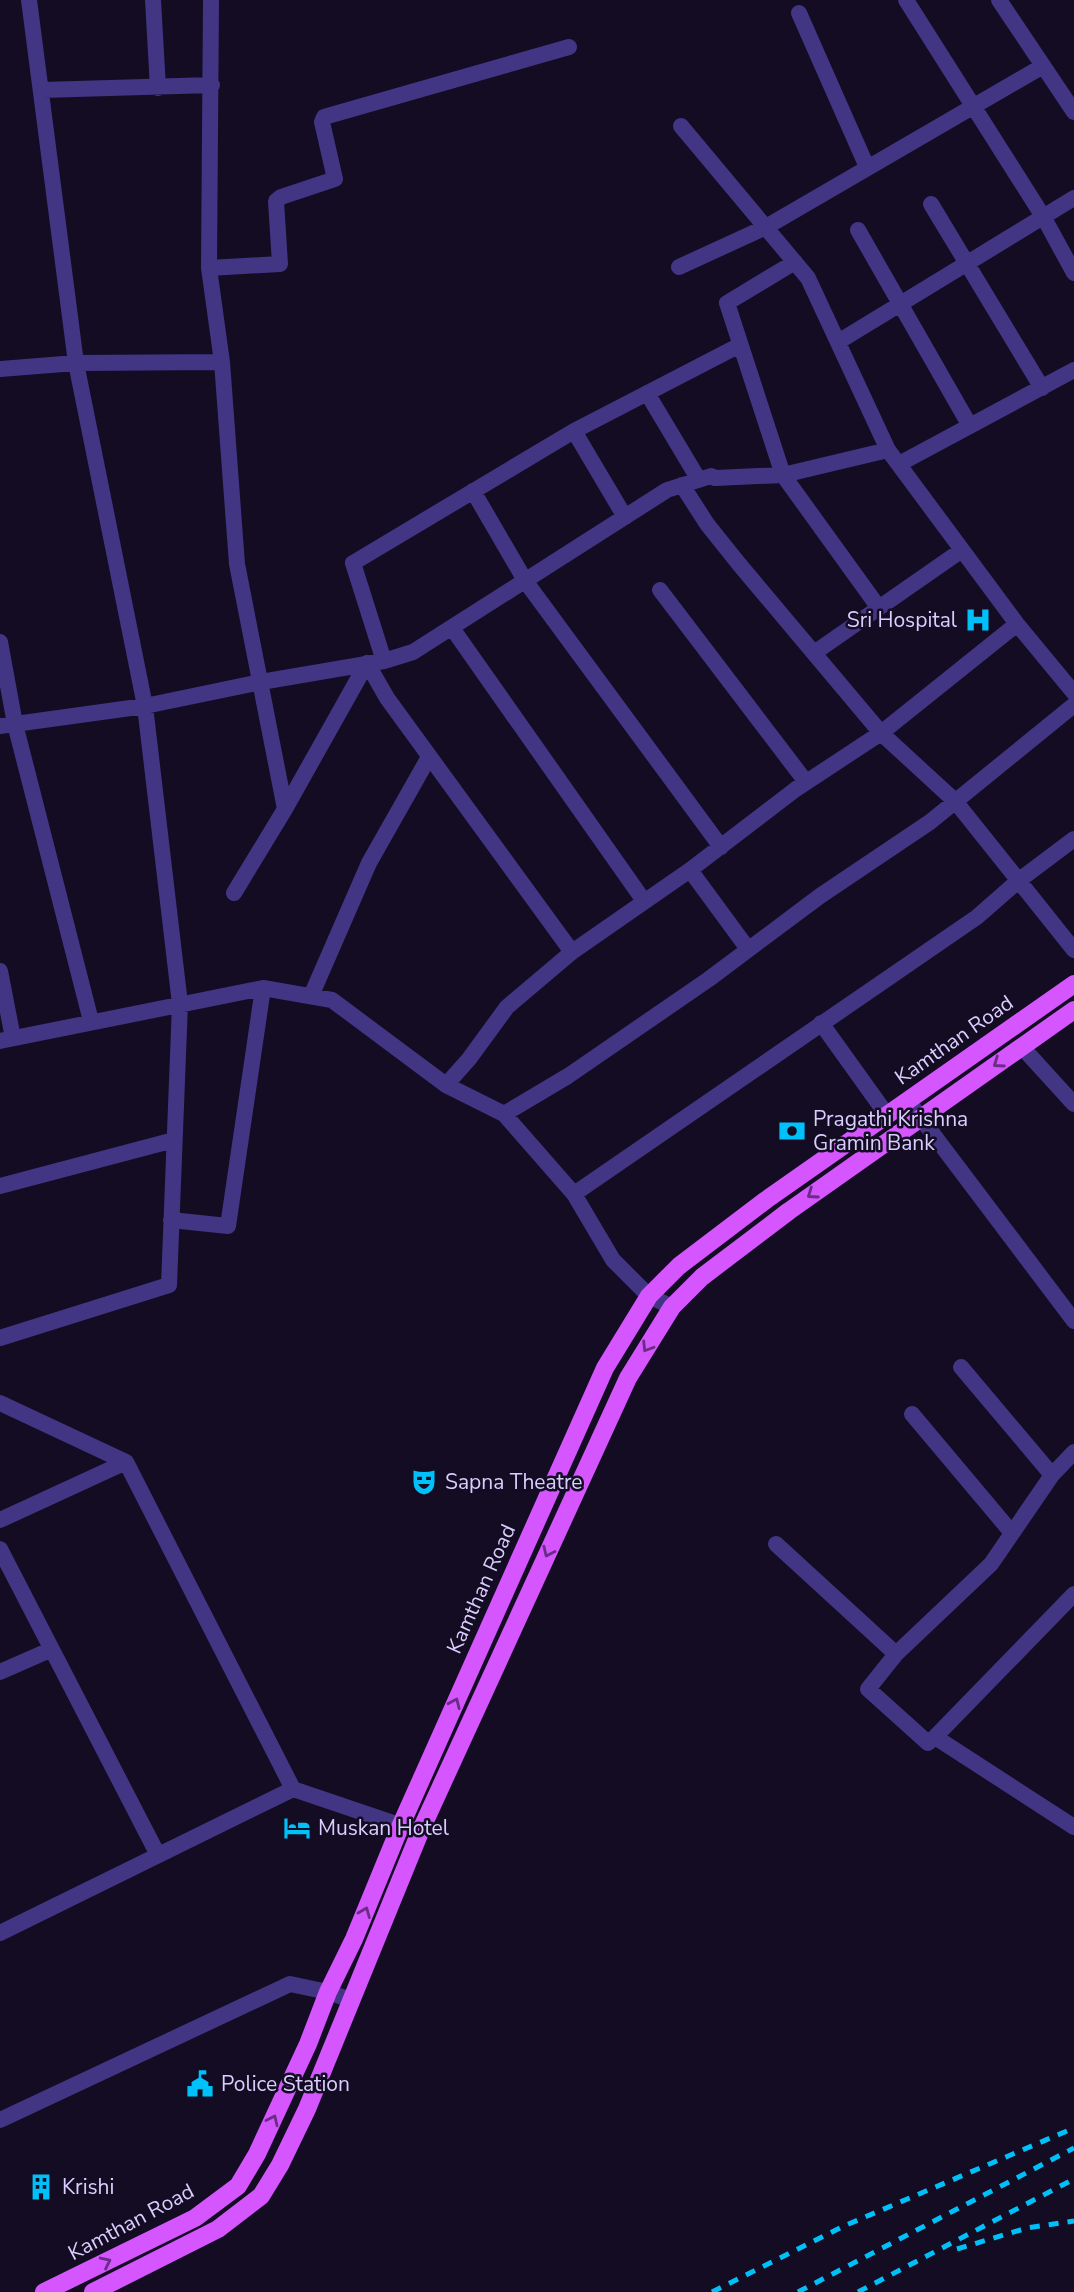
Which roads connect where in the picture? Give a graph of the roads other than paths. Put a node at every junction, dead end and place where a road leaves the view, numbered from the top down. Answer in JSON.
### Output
{"nodes":[{"id":1,"x":29,"y":0,"type":"edge"},
{"id":2,"x":153,"y":0,"type":"edge"},
{"id":3,"x":211,"y":0,"type":"edge"},
{"id":4,"x":905,"y":0,"type":"edge"},
{"id":5,"x":999,"y":0,"type":"edge"},
{"id":6,"x":800,"y":13,"type":"dead end"},
{"id":7,"x":569,"y":47,"type":"dead end"},
{"id":8,"x":1043,"y":66,"type":"junction"},
{"id":9,"x":212,"y":85,"type":"junction"},
{"id":10,"x":158,"y":88,"type":"junction"},
{"id":11,"x":42,"y":90,"type":"junction"},
{"id":12,"x":974,"y":107,"type":"junction"},
{"id":13,"x":1074,"y":112,"type":"edge"},
{"id":14,"x":681,"y":126,"type":"dead end"},
{"id":15,"x":867,"y":167,"type":"junction"},
{"id":16,"x":1074,"y":198,"type":"edge"},
{"id":17,"x":931,"y":204,"type":"dead end"},
{"id":18,"x":1044,"y":218,"type":"junction"},
{"id":19,"x":766,"y":227,"type":"junction"},
{"id":20,"x":858,"y":230,"type":"dead end"},
{"id":21,"x":795,"y":262,"type":"junction"},
{"id":22,"x":968,"y":264,"type":"junction"},
{"id":23,"x":679,"y":267,"type":"dead end"},
{"id":24,"x":209,"y":268,"type":"junction"},
{"id":25,"x":1074,"y":273,"type":"edge"},
{"id":26,"x":900,"y":305,"type":"junction"},
{"id":27,"x":838,"y":342,"type":"junction"},
{"id":28,"x":740,"y":345,"type":"junction"},
{"id":29,"x":222,"y":362,"type":"junction"},
{"id":30,"x":76,"y":363,"type":"junction"},
{"id":31,"x":0,"y":369,"type":"edge"},
{"id":32,"x":1074,"y":370,"type":"edge"},
{"id":33,"x":1042,"y":388,"type":"junction"},
{"id":34,"x":647,"y":393,"type":"junction"},
{"id":35,"x":970,"y":426,"type":"junction"},
{"id":36,"x":574,"y":430,"type":"junction"},
{"id":37,"x":888,"y":450,"type":"junction"},
{"id":38,"x":899,"y":464,"type":"junction"},
{"id":39,"x":783,"y":475,"type":"junction"},
{"id":40,"x":699,"y":480,"type":"junction"},
{"id":41,"x":682,"y":485,"type":"junction"},
{"id":42,"x":473,"y":491,"type":"junction"},
{"id":43,"x":625,"y":517,"type":"junction"},
{"id":44,"x":962,"y":550,"type":"junction"},
{"id":45,"x":526,"y":582,"type":"junction"},
{"id":46,"x":660,"y":590,"type":"dead end"},
{"id":47,"x":879,"y":608,"type":"junction"},
{"id":48,"x":1017,"y":624,"type":"junction"},
{"id":49,"x":452,"y":628,"type":"junction"},
{"id":50,"x":0,"y":642,"type":"edge"},
{"id":51,"x":814,"y":653,"type":"junction"},
{"id":52,"x":375,"y":662,"type":"junction"},
{"id":53,"x":261,"y":681,"type":"junction"},
{"id":54,"x":1074,"y":693,"type":"edge"},
{"id":55,"x":1074,"y":705,"type":"edge"},
{"id":56,"x":145,"y":706,"type":"junction"},
{"id":57,"x":7,"y":725,"type":"edge"},
{"id":58,"x":881,"y":733,"type":"junction"},
{"id":59,"x":429,"y":757,"type":"junction"},
{"id":60,"x":806,"y":782,"type":"junction"},
{"id":61,"x":955,"y":801,"type":"junction"},
{"id":62,"x":285,"y":809,"type":"junction"},
{"id":63,"x":1074,"y":839,"type":"edge"},
{"id":64,"x":721,"y":847,"type":"junction"},
{"id":65,"x":690,"y":870,"type":"junction"},
{"id":66,"x":1018,"y":881,"type":"junction"},
{"id":67,"x":234,"y":893,"type":"dead end"},
{"id":68,"x":644,"y":901,"type":"junction"},
{"id":69,"x":748,"y":949,"type":"junction"},
{"id":70,"x":1074,"y":950,"type":"edge"},
{"id":71,"x":572,"y":952,"type":"junction"},
{"id":72,"x":0,"y":971,"type":"edge"},
{"id":73,"x":1074,"y":984,"type":"edge"},
{"id":74,"x":263,"y":988,"type":"junction"},
{"id":75,"x":311,"y":996,"type":"junction"},
{"id":76,"x":180,"y":1004,"type":"junction"},
{"id":77,"x":1074,"y":1010,"type":"edge"},
{"id":78,"x":92,"y":1021,"type":"junction"},
{"id":79,"x":821,"y":1023,"type":"junction"},
{"id":80,"x":7,"y":1040,"type":"edge"},
{"id":81,"x":1022,"y":1046,"type":"junction"},
{"id":82,"x":446,"y":1085,"type":"junction"},
{"id":83,"x":908,"y":1101,"type":"junction"},
{"id":84,"x":1074,"y":1104,"type":"edge"},
{"id":85,"x":504,"y":1114,"type":"junction"},
{"id":86,"x":887,"y":1115,"type":"junction"},
{"id":87,"x":919,"y":1118,"type":"junction"},
{"id":88,"x":174,"y":1140,"type":"junction"},
{"id":89,"x":0,"y":1186,"type":"edge"},
{"id":90,"x":574,"y":1194,"type":"junction"},
{"id":91,"x":171,"y":1220,"type":"junction"},
{"id":92,"x":649,"y":1296,"type":"junction"},
{"id":93,"x":672,"y":1307,"type":"junction"},
{"id":94,"x":1074,"y":1321,"type":"edge"},
{"id":95,"x":0,"y":1338,"type":"edge"},
{"id":96,"x":961,"y":1367,"type":"dead end"},
{"id":97,"x":0,"y":1403,"type":"edge"},
{"id":98,"x":912,"y":1414,"type":"dead end"},
{"id":99,"x":1074,"y":1452,"type":"edge"},
{"id":100,"x":127,"y":1462,"type":"junction"},
{"id":101,"x":1052,"y":1475,"type":"junction"},
{"id":102,"x":537,"y":1519,"type":"junction"},
{"id":103,"x":0,"y":1520,"type":"edge"},
{"id":104,"x":560,"y":1527,"type":"junction"},
{"id":105,"x":1012,"y":1533,"type":"junction"},
{"id":106,"x":776,"y":1544,"type":"dead end"},
{"id":107,"x":0,"y":1549,"type":"edge"},
{"id":108,"x":1074,"y":1594,"type":"edge"},
{"id":109,"x":50,"y":1650,"type":"junction"},
{"id":110,"x":896,"y":1654,"type":"junction"},
{"id":111,"x":0,"y":1672,"type":"edge"},
{"id":112,"x":935,"y":1737,"type":"junction"},
{"id":113,"x":435,"y":1748,"type":"junction"},
{"id":114,"x":455,"y":1756,"type":"junction"},
{"id":115,"x":293,"y":1788,"type":"junction"},
{"id":116,"x":1074,"y":1826,"type":"edge"},
{"id":117,"x":400,"y":1827,"type":"junction"},
{"id":118,"x":420,"y":1832,"type":"junction"},
{"id":119,"x":158,"y":1855,"type":"junction"},
{"id":120,"x":0,"y":1933,"type":"edge"},
{"id":121,"x":328,"y":1992,"type":"junction"},
{"id":122,"x":351,"y":2000,"type":"junction"},
{"id":123,"x":0,"y":2120,"type":"edge"},
{"id":124,"x":44,"y":2292,"type":"edge"},
{"id":125,"x":93,"y":2292,"type":"edge"}],
"edges":[{"from":1,"to":11,"type":"street"},
{"from":2,"to":10,"type":"street"},
{"from":3,"to":9,"type":"street"},
{"from":4,"to":12,"type":"street"},
{"from":5,"to":8,"type":"street"},
{"from":6,"to":15,"type":"street"},
{"from":7,"to":24,"type":"street"},
{"from":8,"to":12,"type":"street"},
{"from":8,"to":13,"type":"street"},
{"from":9,"to":10,"type":"street"},
{"from":9,"to":24,"type":"street"},
{"from":10,"to":11,"type":"street"},
{"from":11,"to":30,"type":"street"},
{"from":12,"to":15,"type":"street"},
{"from":12,"to":18,"type":"street"},
{"from":14,"to":19,"type":"street"},
{"from":15,"to":19,"type":"street"},
{"from":16,"to":18,"type":"street"},
{"from":17,"to":22,"type":"street"},
{"from":18,"to":22,"type":"street"},
{"from":18,"to":25,"type":"street"},
{"from":19,"to":21,"type":"street"},
{"from":19,"to":23,"type":"street"},
{"from":20,"to":26,"type":"street"},
{"from":21,"to":27,"type":"street"},
{"from":21,"to":28,"type":"street"},
{"from":22,"to":26,"type":"street"},
{"from":22,"to":33,"type":"street"},
{"from":24,"to":29,"type":"street"},
{"from":26,"to":27,"type":"street"},
{"from":26,"to":35,"type":"street"},
{"from":27,"to":37,"type":"street"},
{"from":28,"to":34,"type":"street"},
{"from":28,"to":39,"type":"street"},
{"from":29,"to":30,"type":"street"},
{"from":29,"to":53,"type":"street"},
{"from":30,"to":31,"type":"street"},
{"from":30,"to":56,"type":"street"},
{"from":32,"to":33,"type":"street"},
{"from":33,"to":35,"type":"street"},
{"from":34,"to":36,"type":"street"},
{"from":34,"to":40,"type":"street"},
{"from":35,"to":38,"type":"street"},
{"from":36,"to":42,"type":"street"},
{"from":36,"to":43,"type":"street"},
{"from":37,"to":38,"type":"street"},
{"from":37,"to":39,"type":"street"},
{"from":38,"to":44,"type":"street"},
{"from":39,"to":40,"type":"street"},
{"from":39,"to":47,"type":"street"},
{"from":40,"to":41,"type":"street"},
{"from":41,"to":43,"type":"street"},
{"from":41,"to":51,"type":"street"},
{"from":42,"to":45,"type":"street"},
{"from":42,"to":52,"type":"street"},
{"from":43,"to":45,"type":"street"},
{"from":44,"to":47,"type":"street"},
{"from":44,"to":48,"type":"street"},
{"from":45,"to":49,"type":"street"},
{"from":45,"to":64,"type":"street"},
{"from":46,"to":60,"type":"street"},
{"from":47,"to":51,"type":"street"},
{"from":48,"to":54,"type":"street"},
{"from":48,"to":58,"type":"street"},
{"from":49,"to":52,"type":"street"},
{"from":49,"to":68,"type":"street"},
{"from":50,"to":57,"type":"street"},
{"from":51,"to":58,"type":"street"},
{"from":52,"to":53,"type":"street"},
{"from":52,"to":59,"type":"street"},
{"from":52,"to":62,"type":"street"},
{"from":53,"to":56,"type":"street"},
{"from":53,"to":62,"type":"street"},
{"from":55,"to":61,"type":"street"},
{"from":56,"to":57,"type":"street"},
{"from":56,"to":76,"type":"street"},
{"from":57,"to":78,"type":"street"},
{"from":58,"to":60,"type":"street"},
{"from":58,"to":61,"type":"street"},
{"from":59,"to":71,"type":"street"},
{"from":59,"to":75,"type":"street"},
{"from":60,"to":64,"type":"street"},
{"from":61,"to":66,"type":"street"},
{"from":61,"to":69,"type":"street"},
{"from":62,"to":67,"type":"street"},
{"from":63,"to":66,"type":"street"},
{"from":64,"to":65,"type":"street"},
{"from":65,"to":68,"type":"street"},
{"from":65,"to":69,"type":"street"},
{"from":66,"to":70,"type":"street"},
{"from":66,"to":79,"type":"street"},
{"from":68,"to":71,"type":"street"},
{"from":69,"to":85,"type":"street"},
{"from":71,"to":82,"type":"street"},
{"from":72,"to":80,"type":"street"},
{"from":73,"to":83,"type":"main road","name":"Kamthan Road"},
{"from":74,"to":75,"type":"street"},
{"from":74,"to":76,"type":"street"},
{"from":74,"to":91,"type":"street"},
{"from":75,"to":82,"type":"street"},
{"from":76,"to":78,"type":"street"},
{"from":76,"to":88,"type":"street"},
{"from":77,"to":81,"type":"main road","name":"Kamthan Road"},
{"from":78,"to":80,"type":"street"},
{"from":79,"to":86,"type":"street"},
{"from":79,"to":90,"type":"street"},
{"from":81,"to":84,"type":"street"},
{"from":81,"to":87,"type":"main road","name":"Kamthan Road","one_way":true},
{"from":82,"to":85,"type":"street"},
{"from":83,"to":86,"type":"main road","name":"Kamthan Road"},
{"from":83,"to":87,"type":"street"},
{"from":85,"to":90,"type":"street"},
{"from":86,"to":92,"type":"main road","name":"Kamthan Road"},
{"from":87,"to":93,"type":"main road","name":"Kamthan Road","one_way":true},
{"from":87,"to":94,"type":"street"},
{"from":88,"to":89,"type":"street"},
{"from":88,"to":91,"type":"street"},
{"from":90,"to":92,"type":"street"},
{"from":91,"to":95,"type":"street"},
{"from":92,"to":93,"type":"street"},
{"from":92,"to":102,"type":"main road","name":"Kamthan Road"},
{"from":93,"to":104,"type":"main road","name":"Kamthan Road","one_way":true},
{"from":96,"to":101,"type":"street"},
{"from":97,"to":100,"type":"street"},
{"from":98,"to":105,"type":"street"},
{"from":99,"to":101,"type":"street"},
{"from":100,"to":103,"type":"street"},
{"from":100,"to":115,"type":"street"},
{"from":101,"to":105,"type":"street"},
{"from":102,"to":104,"type":"main road"},
{"from":113,"to":102,"type":"main road","name":"Kamthan Road","one_way":true},
{"from":104,"to":114,"type":"main road","name":"Kamthan Road","one_way":true},
{"from":105,"to":110,"type":"street"},
{"from":106,"to":110,"type":"street"},
{"from":107,"to":109,"type":"street"},
{"from":108,"to":112,"type":"street"},
{"from":109,"to":111,"type":"street"},
{"from":109,"to":119,"type":"street"},
{"from":110,"to":112,"type":"street"},
{"from":112,"to":116,"type":"street"},
{"from":113,"to":114,"type":"main road"},
{"from":113,"to":117,"type":"main road","name":"Kamthan Road"},
{"from":114,"to":118,"type":"main road","name":"Kamthan Road"},
{"from":115,"to":117,"type":"street"},
{"from":115,"to":119,"type":"street"},
{"from":117,"to":118,"type":"street"},
{"from":121,"to":117,"type":"main road","name":"Kamthan Road","one_way":true},
{"from":118,"to":122,"type":"main road","name":"Kamthan Road"},
{"from":119,"to":120,"type":"street"},
{"from":121,"to":122,"type":"street"},
{"from":121,"to":123,"type":"street"},
{"from":124,"to":121,"type":"main road","name":"Kamthan Road","one_way":true},
{"from":122,"to":125,"type":"main road","name":"Kamthan Road"}]}
